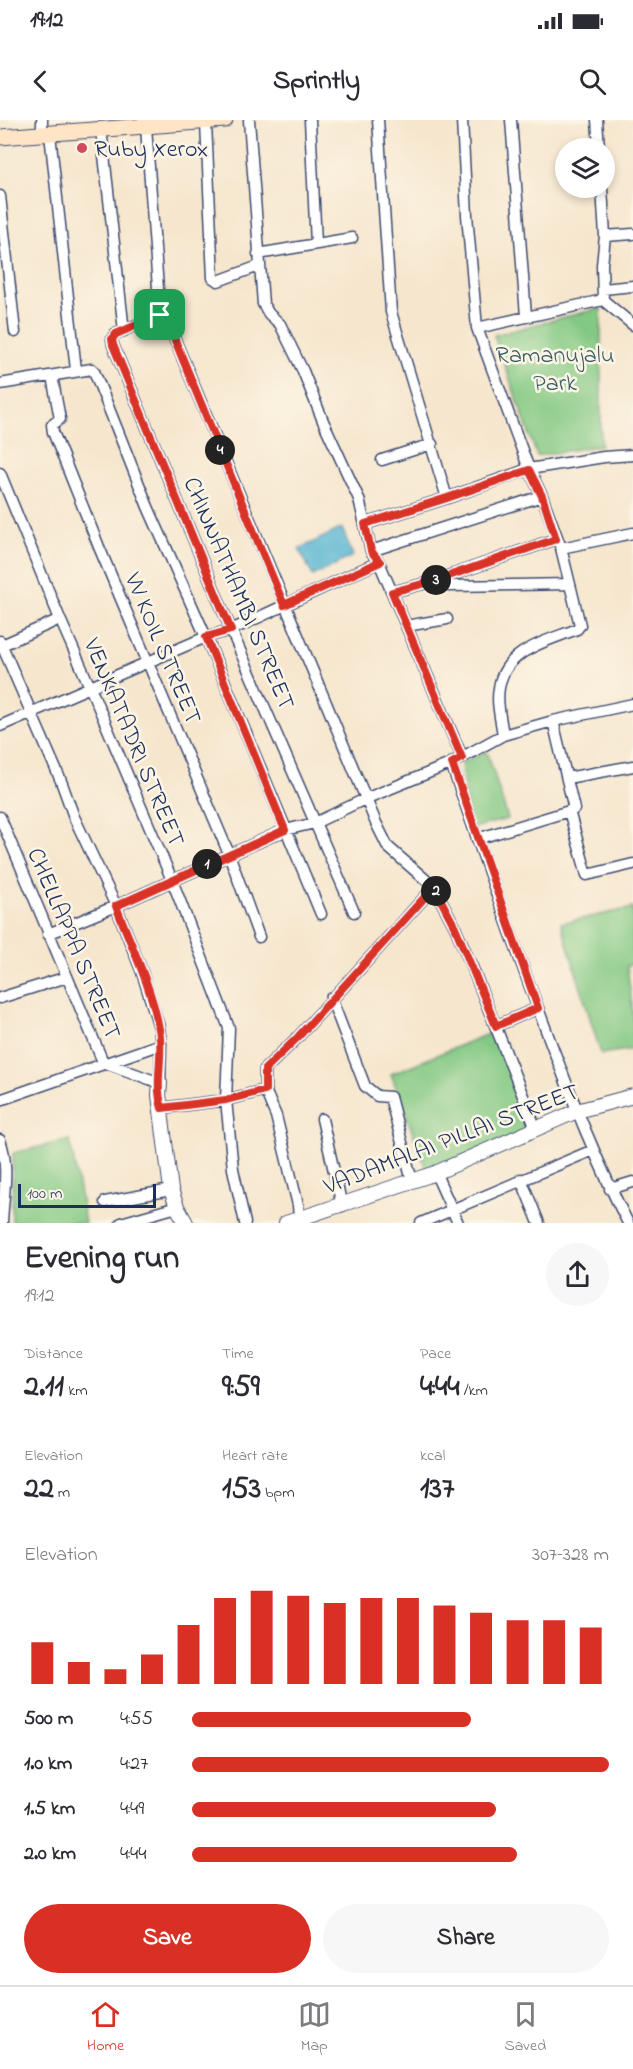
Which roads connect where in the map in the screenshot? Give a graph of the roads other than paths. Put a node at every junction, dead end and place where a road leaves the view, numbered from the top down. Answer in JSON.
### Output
{"nodes":[{"id":1,"x":225,"y":120,"type":"edge"},
{"id":2,"x":249,"y":120,"type":"edge"},
{"id":3,"x":310,"y":120,"type":"edge"},
{"id":4,"x":378,"y":120,"type":"edge"},
{"id":5,"x":462,"y":120,"type":"edge"},
{"id":6,"x":511,"y":120,"type":"edge"},
{"id":7,"x":597,"y":120,"type":"edge"},
{"id":8,"x":166,"y":122,"type":"edge"},
{"id":9,"x":206,"y":123,"type":"junction"},
{"id":10,"x":118,"y":124,"type":"edge"},
{"id":11,"x":82,"y":125,"type":"edge"},
{"id":12,"x":146,"y":127,"type":"junction"},
{"id":13,"x":101,"y":129,"type":"junction"},
{"id":14,"x":44,"y":130,"type":"edge"},
{"id":15,"x":0,"y":137,"type":"edge"},
{"id":16,"x":598,"y":138,"type":"edge"},
{"id":17,"x":0,"y":196,"type":"edge"},
{"id":18,"x":603,"y":198,"type":"edge"},
{"id":19,"x":633,"y":234,"type":"edge"},
{"id":20,"x":606,"y":236,"type":"junction"},
{"id":21,"x":352,"y":238,"type":"dead end"},
{"id":22,"x":316,"y":244,"type":"junction"},
{"id":23,"x":258,"y":254,"type":"junction"},
{"id":24,"x":259,"y":266,"type":"junction"},
{"id":25,"x":633,"y":286,"type":"edge"},
{"id":26,"x":603,"y":294,"type":"junction"},
{"id":27,"x":160,"y":315,"type":"junction"},
{"id":28,"x":525,"y":316,"type":"junction"},
{"id":29,"x":633,"y":325,"type":"edge"},
{"id":30,"x":477,"y":328,"type":"junction"},
{"id":31,"x":124,"y":331,"type":"junction"},
{"id":32,"x":15,"y":332,"type":"dead end"},
{"id":33,"x":76,"y":370,"type":"junction"},
{"id":34,"x":52,"y":376,"type":"junction"},
{"id":35,"x":0,"y":384,"type":"edge"},
{"id":36,"x":432,"y":444,"type":"junction"},
{"id":37,"x":633,"y":455,"type":"edge"},
{"id":38,"x":382,"y":460,"type":"dead end"},
{"id":39,"x":529,"y":470,"type":"junction"},
{"id":40,"x":0,"y":473,"type":"edge"},
{"id":41,"x":542,"y":496,"type":"junction"},
{"id":42,"x":447,"y":498,"type":"junction"},
{"id":43,"x":5,"y":502,"type":"edge"},
{"id":44,"x":365,"y":524,"type":"junction"},
{"id":45,"x":633,"y":532,"type":"edge"},
{"id":46,"x":558,"y":544,"type":"junction"},
{"id":47,"x":371,"y":551,"type":"junction"},
{"id":48,"x":380,"y":562,"type":"junction"},
{"id":49,"x":434,"y":581,"type":"junction"},
{"id":50,"x":570,"y":584,"type":"junction"},
{"id":51,"x":392,"y":592,"type":"junction"},
{"id":52,"x":284,"y":605,"type":"junction"},
{"id":53,"x":60,"y":619,"type":"junction"},
{"id":54,"x":447,"y":619,"type":"dead end"},
{"id":55,"x":406,"y":626,"type":"junction"},
{"id":56,"x":231,"y":630,"type":"junction"},
{"id":57,"x":206,"y":637,"type":"junction"},
{"id":58,"x":1,"y":644,"type":"edge"},
{"id":59,"x":148,"y":663,"type":"junction"},
{"id":60,"x":90,"y":687,"type":"junction"},
{"id":61,"x":633,"y":704,"type":"edge"},
{"id":62,"x":32,"y":713,"type":"junction"},
{"id":63,"x":553,"y":721,"type":"junction"},
{"id":64,"x":0,"y":726,"type":"edge"},
{"id":65,"x":503,"y":735,"type":"junction"},
{"id":66,"x":462,"y":758,"type":"junction"},
{"id":67,"x":452,"y":763,"type":"junction"},
{"id":68,"x":633,"y":766,"type":"edge"},
{"id":69,"x":567,"y":778,"type":"junction"},
{"id":70,"x":365,"y":799,"type":"junction"},
{"id":71,"x":569,"y":811,"type":"junction"},
{"id":72,"x":0,"y":818,"type":"edge"},
{"id":73,"x":315,"y":823,"type":"junction"},
{"id":74,"x":285,"y":830,"type":"junction"},
{"id":75,"x":477,"y":839,"type":"junction"},
{"id":76,"x":230,"y":854,"type":"junction"},
{"id":77,"x":633,"y":864,"type":"edge"},
{"id":78,"x":172,"y":880,"type":"junction"},
{"id":79,"x":434,"y":887,"type":"junction"},
{"id":80,"x":116,"y":906,"type":"junction"},
{"id":81,"x":354,"y":912,"type":"dead end"},
{"id":82,"x":321,"y":914,"type":"dead end"},
{"id":83,"x":48,"y":934,"type":"junction"},
{"id":84,"x":259,"y":937,"type":"dead end"},
{"id":85,"x":67,"y":978,"type":"junction"},
{"id":86,"x":0,"y":998,"type":"edge"},
{"id":87,"x":331,"y":998,"type":"junction"},
{"id":88,"x":538,"y":1008,"type":"junction"},
{"id":89,"x":496,"y":1026,"type":"junction"},
{"id":90,"x":161,"y":1044,"type":"junction"},
{"id":91,"x":103,"y":1062,"type":"junction"},
{"id":92,"x":159,"y":1083,"type":"junction"},
{"id":93,"x":265,"y":1090,"type":"junction"},
{"id":94,"x":633,"y":1096,"type":"edge"},
{"id":95,"x":0,"y":1100,"type":"edge"},
{"id":96,"x":226,"y":1100,"type":"junction"},
{"id":97,"x":162,"y":1108,"type":"junction"},
{"id":98,"x":577,"y":1111,"type":"junction"},
{"id":99,"x":322,"y":1119,"type":"dead end"},
{"id":100,"x":536,"y":1129,"type":"junction"},
{"id":101,"x":0,"y":1140,"type":"edge"},
{"id":102,"x":593,"y":1150,"type":"junction"},
{"id":103,"x":435,"y":1172,"type":"junction"},
{"id":104,"x":521,"y":1179,"type":"junction"},
{"id":105,"x":412,"y":1182,"type":"junction"},
{"id":106,"x":633,"y":1182,"type":"edge"},
{"id":107,"x":3,"y":1183,"type":"edge"},
{"id":108,"x":610,"y":1189,"type":"junction"},
{"id":109,"x":171,"y":1190,"type":"junction"},
{"id":110,"x":105,"y":1202,"type":"dead end"},
{"id":111,"x":342,"y":1206,"type":"junction"},
{"id":112,"x":1,"y":1208,"type":"edge"},
{"id":113,"x":177,"y":1208,"type":"junction"},
{"id":114,"x":452,"y":1210,"type":"junction"},
{"id":115,"x":293,"y":1221,"type":"edge"},
{"id":116,"x":2,"y":1223,"type":"edge"},
{"id":117,"x":121,"y":1223,"type":"edge"},
{"id":118,"x":186,"y":1223,"type":"edge"},
{"id":119,"x":245,"y":1223,"type":"edge"},
{"id":120,"x":421,"y":1223,"type":"edge"},
{"id":121,"x":458,"y":1223,"type":"edge"},
{"id":122,"x":539,"y":1223,"type":"edge"},
{"id":123,"x":628,"y":1223,"type":"edge"}],
"edges":[{"from":1,"to":9,"type":"main road"},
{"from":2,"to":23,"type":"street"},
{"from":3,"to":22,"type":"street"},
{"from":4,"to":36,"type":"street"},
{"from":5,"to":30,"type":"street"},
{"from":6,"to":28,"type":"street"},
{"from":7,"to":16,"type":"street"},
{"from":8,"to":9,"type":"main road"},
{"from":8,"to":12,"type":"main road"},
{"from":9,"to":24,"type":"street"},
{"from":10,"to":12,"type":"main road"},
{"from":10,"to":13,"type":"main road"},
{"from":11,"to":13,"type":"main road"},
{"from":11,"to":14,"type":"main road"},
{"from":12,"to":27,"type":"street"},
{"from":13,"to":31,"type":"street"},
{"from":14,"to":15,"type":"main road"},
{"from":14,"to":33,"type":"street"},
{"from":17,"to":32,"type":"street"},
{"from":18,"to":20,"type":"street"},
{"from":19,"to":20,"type":"street"},
{"from":20,"to":26,"type":"street"},
{"from":21,"to":22,"type":"street"},
{"from":22,"to":23,"type":"street"},
{"from":23,"to":24,"type":"street"},
{"from":24,"to":44,"type":"street"},
{"from":25,"to":26,"type":"street"},
{"from":26,"to":28,"type":"street"},
{"from":26,"to":29,"type":"street"},
{"from":27,"to":31,"type":"street"},
{"from":27,"to":52,"type":"street"},
{"from":28,"to":30,"type":"street"},
{"from":30,"to":39,"type":"street"},
{"from":31,"to":56,"type":"street","name":"CHINNATHAMBI STREET"},
{"from":33,"to":34,"type":"street"},
{"from":33,"to":57,"type":"street"},
{"from":34,"to":35,"type":"street"},
{"from":34,"to":59,"type":"street","name":"VV KOIL STREET"},
{"from":36,"to":38,"type":"street"},
{"from":36,"to":42,"type":"street"},
{"from":37,"to":39,"type":"street"},
{"from":39,"to":41,"type":"street"},
{"from":39,"to":42,"type":"street"},
{"from":40,"to":43,"type":"street","name":"VENKATADRI STREET"},
{"from":41,"to":46,"type":"street"},
{"from":41,"to":47,"type":"street"},
{"from":42,"to":44,"type":"street"},
{"from":43,"to":53,"type":"street","name":"VENKATADRI STREET"},
{"from":44,"to":47,"type":"street"},
{"from":45,"to":46,"type":"street"},
{"from":46,"to":49,"type":"street"},
{"from":46,"to":50,"type":"street"},
{"from":47,"to":48,"type":"street"},
{"from":48,"to":51,"type":"street"},
{"from":48,"to":52,"type":"street"},
{"from":49,"to":50,"type":"street"},
{"from":49,"to":51,"type":"street"},
{"from":50,"to":65,"type":"street"},
{"from":51,"to":55,"type":"street"},
{"from":52,"to":56,"type":"street"},
{"from":52,"to":70,"type":"street"},
{"from":53,"to":58,"type":"street"},
{"from":53,"to":60,"type":"street","name":"VENKATADRI STREET"},
{"from":54,"to":55,"type":"street"},
{"from":55,"to":66,"type":"street"},
{"from":56,"to":57,"type":"street"},
{"from":56,"to":73,"type":"street","name":"CHINNATHAMBI STREET"},
{"from":57,"to":59,"type":"street"},
{"from":57,"to":74,"type":"street"},
{"from":58,"to":62,"type":"street"},
{"from":59,"to":60,"type":"street"},
{"from":59,"to":76,"type":"street","name":"VV KOIL STREET"},
{"from":60,"to":62,"type":"street"},
{"from":60,"to":78,"type":"street","name":"VENKATADRI STREET"},
{"from":61,"to":63,"type":"street"},
{"from":62,"to":64,"type":"street"},
{"from":62,"to":80,"type":"street"},
{"from":63,"to":65,"type":"street"},
{"from":63,"to":69,"type":"street"},
{"from":65,"to":66,"type":"street"},
{"from":66,"to":67,"type":"street"},
{"from":67,"to":70,"type":"street"},
{"from":67,"to":75,"type":"street"},
{"from":68,"to":69,"type":"street"},
{"from":69,"to":71,"type":"street"},
{"from":70,"to":73,"type":"street"},
{"from":70,"to":79,"type":"street"},
{"from":71,"to":75,"type":"street"},
{"from":71,"to":77,"type":"street"},
{"from":72,"to":83,"type":"street","name":"CHELLAPPA STREET"},
{"from":73,"to":74,"type":"street"},
{"from":73,"to":81,"type":"street","name":"CHINNATHAMBI STREET"},
{"from":74,"to":76,"type":"street"},
{"from":74,"to":82,"type":"street"},
{"from":75,"to":88,"type":"street"},
{"from":76,"to":78,"type":"street"},
{"from":76,"to":84,"type":"street","name":"VV KOIL STREET"},
{"from":78,"to":80,"type":"street"},
{"from":78,"to":96,"type":"street","name":"VENKATADRI STREET"},
{"from":79,"to":87,"type":"street"},
{"from":79,"to":89,"type":"street"},
{"from":80,"to":83,"type":"street"},
{"from":80,"to":90,"type":"street"},
{"from":83,"to":85,"type":"street","name":"CHELLAPPA STREET"},
{"from":85,"to":86,"type":"street"},
{"from":85,"to":91,"type":"street","name":"CHELLAPPA STREET"},
{"from":87,"to":93,"type":"street"},
{"from":87,"to":105,"type":"street"},
{"from":88,"to":89,"type":"street"},
{"from":88,"to":98,"type":"street"},
{"from":89,"to":100,"type":"street"},
{"from":90,"to":91,"type":"street"},
{"from":90,"to":92,"type":"street"},
{"from":91,"to":92,"type":"street","name":"CHELLAPPA STREET"},
{"from":91,"to":95,"type":"street"},
{"from":92,"to":97,"type":"street"},
{"from":93,"to":96,"type":"street"},
{"from":93,"to":115,"type":"street"},
{"from":94,"to":98,"type":"street","name":"VADAMALAI PILLAI STREET"},
{"from":96,"to":97,"type":"street"},
{"from":96,"to":119,"type":"street","name":"VENKATADRI STREET"},
{"from":97,"to":109,"type":"street"},
{"from":98,"to":100,"type":"street","name":"VADAMALAI PILLAI STREET"},
{"from":98,"to":102,"type":"street"},
{"from":99,"to":111,"type":"street"},
{"from":100,"to":103,"type":"street","name":"VADAMALAI PILLAI STREET"},
{"from":101,"to":107,"type":"street"},
{"from":102,"to":104,"type":"street"},
{"from":102,"to":108,"type":"street"},
{"from":103,"to":105,"type":"street","name":"VADAMALAI PILLAI STREET"},
{"from":103,"to":114,"type":"street"},
{"from":104,"to":114,"type":"street"},
{"from":104,"to":122,"type":"street"},
{"from":105,"to":111,"type":"street","name":"VADAMALAI PILLAI STREET"},
{"from":106,"to":108,"type":"street"},
{"from":107,"to":112,"type":"street"},
{"from":108,"to":123,"type":"street"},
{"from":109,"to":110,"type":"street"},
{"from":109,"to":113,"type":"street"},
{"from":111,"to":115,"type":"street","name":"VADAMALAI PILLAI STREET"},
{"from":112,"to":116,"type":"street"},
{"from":113,"to":117,"type":"street"},
{"from":113,"to":118,"type":"street"},
{"from":114,"to":120,"type":"street"},
{"from":114,"to":121,"type":"street"}]}
